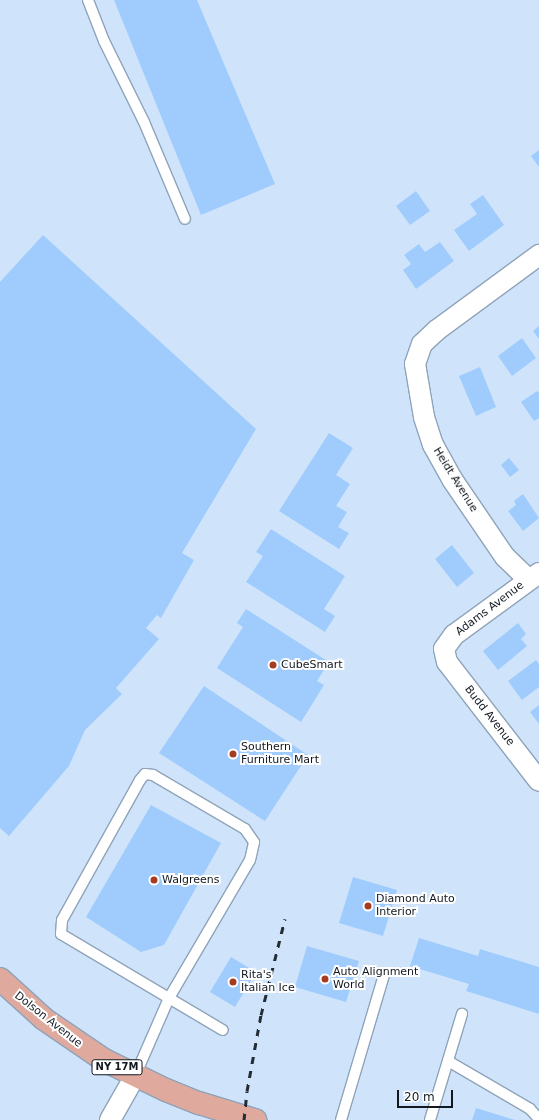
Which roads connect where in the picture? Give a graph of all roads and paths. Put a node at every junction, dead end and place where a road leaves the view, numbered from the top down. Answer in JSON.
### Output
{"nodes":[{"id":1,"x":88,"y":0,"type":"edge"},
{"id":2,"x":185,"y":219,"type":"dead end"},
{"id":3,"x":539,"y":256,"type":"edge"},
{"id":4,"x":534,"y":576,"type":"edge"},
{"id":5,"x":444,"y":649,"type":"joint"},
{"id":6,"x":539,"y":781,"type":"edge"},
{"id":7,"x":384,"y":975,"type":"dead end"},
{"id":8,"x":0,"y":979,"type":"edge"},
{"id":9,"x":169,"y":998,"type":"junction"},
{"id":10,"x":462,"y":1014,"type":"dead end"},
{"id":11,"x":223,"y":1030,"type":"dead end"},
{"id":12,"x":448,"y":1061,"type":"junction"},
{"id":13,"x":135,"y":1076,"type":"junction"},
{"id":14,"x":539,"y":1119,"type":"edge"},
{"id":15,"x":110,"y":1120,"type":"edge"},
{"id":16,"x":255,"y":1120,"type":"edge"},
{"id":17,"x":341,"y":1120,"type":"edge"},
{"id":18,"x":430,"y":1120,"type":"edge"}],
"edges":[{"from":1,"to":2,"type":"lane"},
{"from":3,"to":4,"type":"street","name":"Heidt Avenue"},
{"from":4,"to":5,"type":"street","name":"Adams Avenue"},
{"from":5,"to":6,"type":"street","name":"Budd Avenue"},
{"from":7,"to":17,"type":"lane"},
{"from":8,"to":13,"type":"main road","name":"Dolson Avenue","number":"NY 17M"},
{"from":9,"to":9,"type":"lane"},
{"from":9,"to":11,"type":"lane"},
{"from":9,"to":13,"type":"lane"},
{"from":10,"to":12,"type":"lane"},
{"from":12,"to":14,"type":"lane"},
{"from":12,"to":18,"type":"lane"},
{"from":13,"to":15,"type":"street"},
{"from":13,"to":16,"type":"main road","name":"Dolson Avenue","number":"NY 17M"}]}
